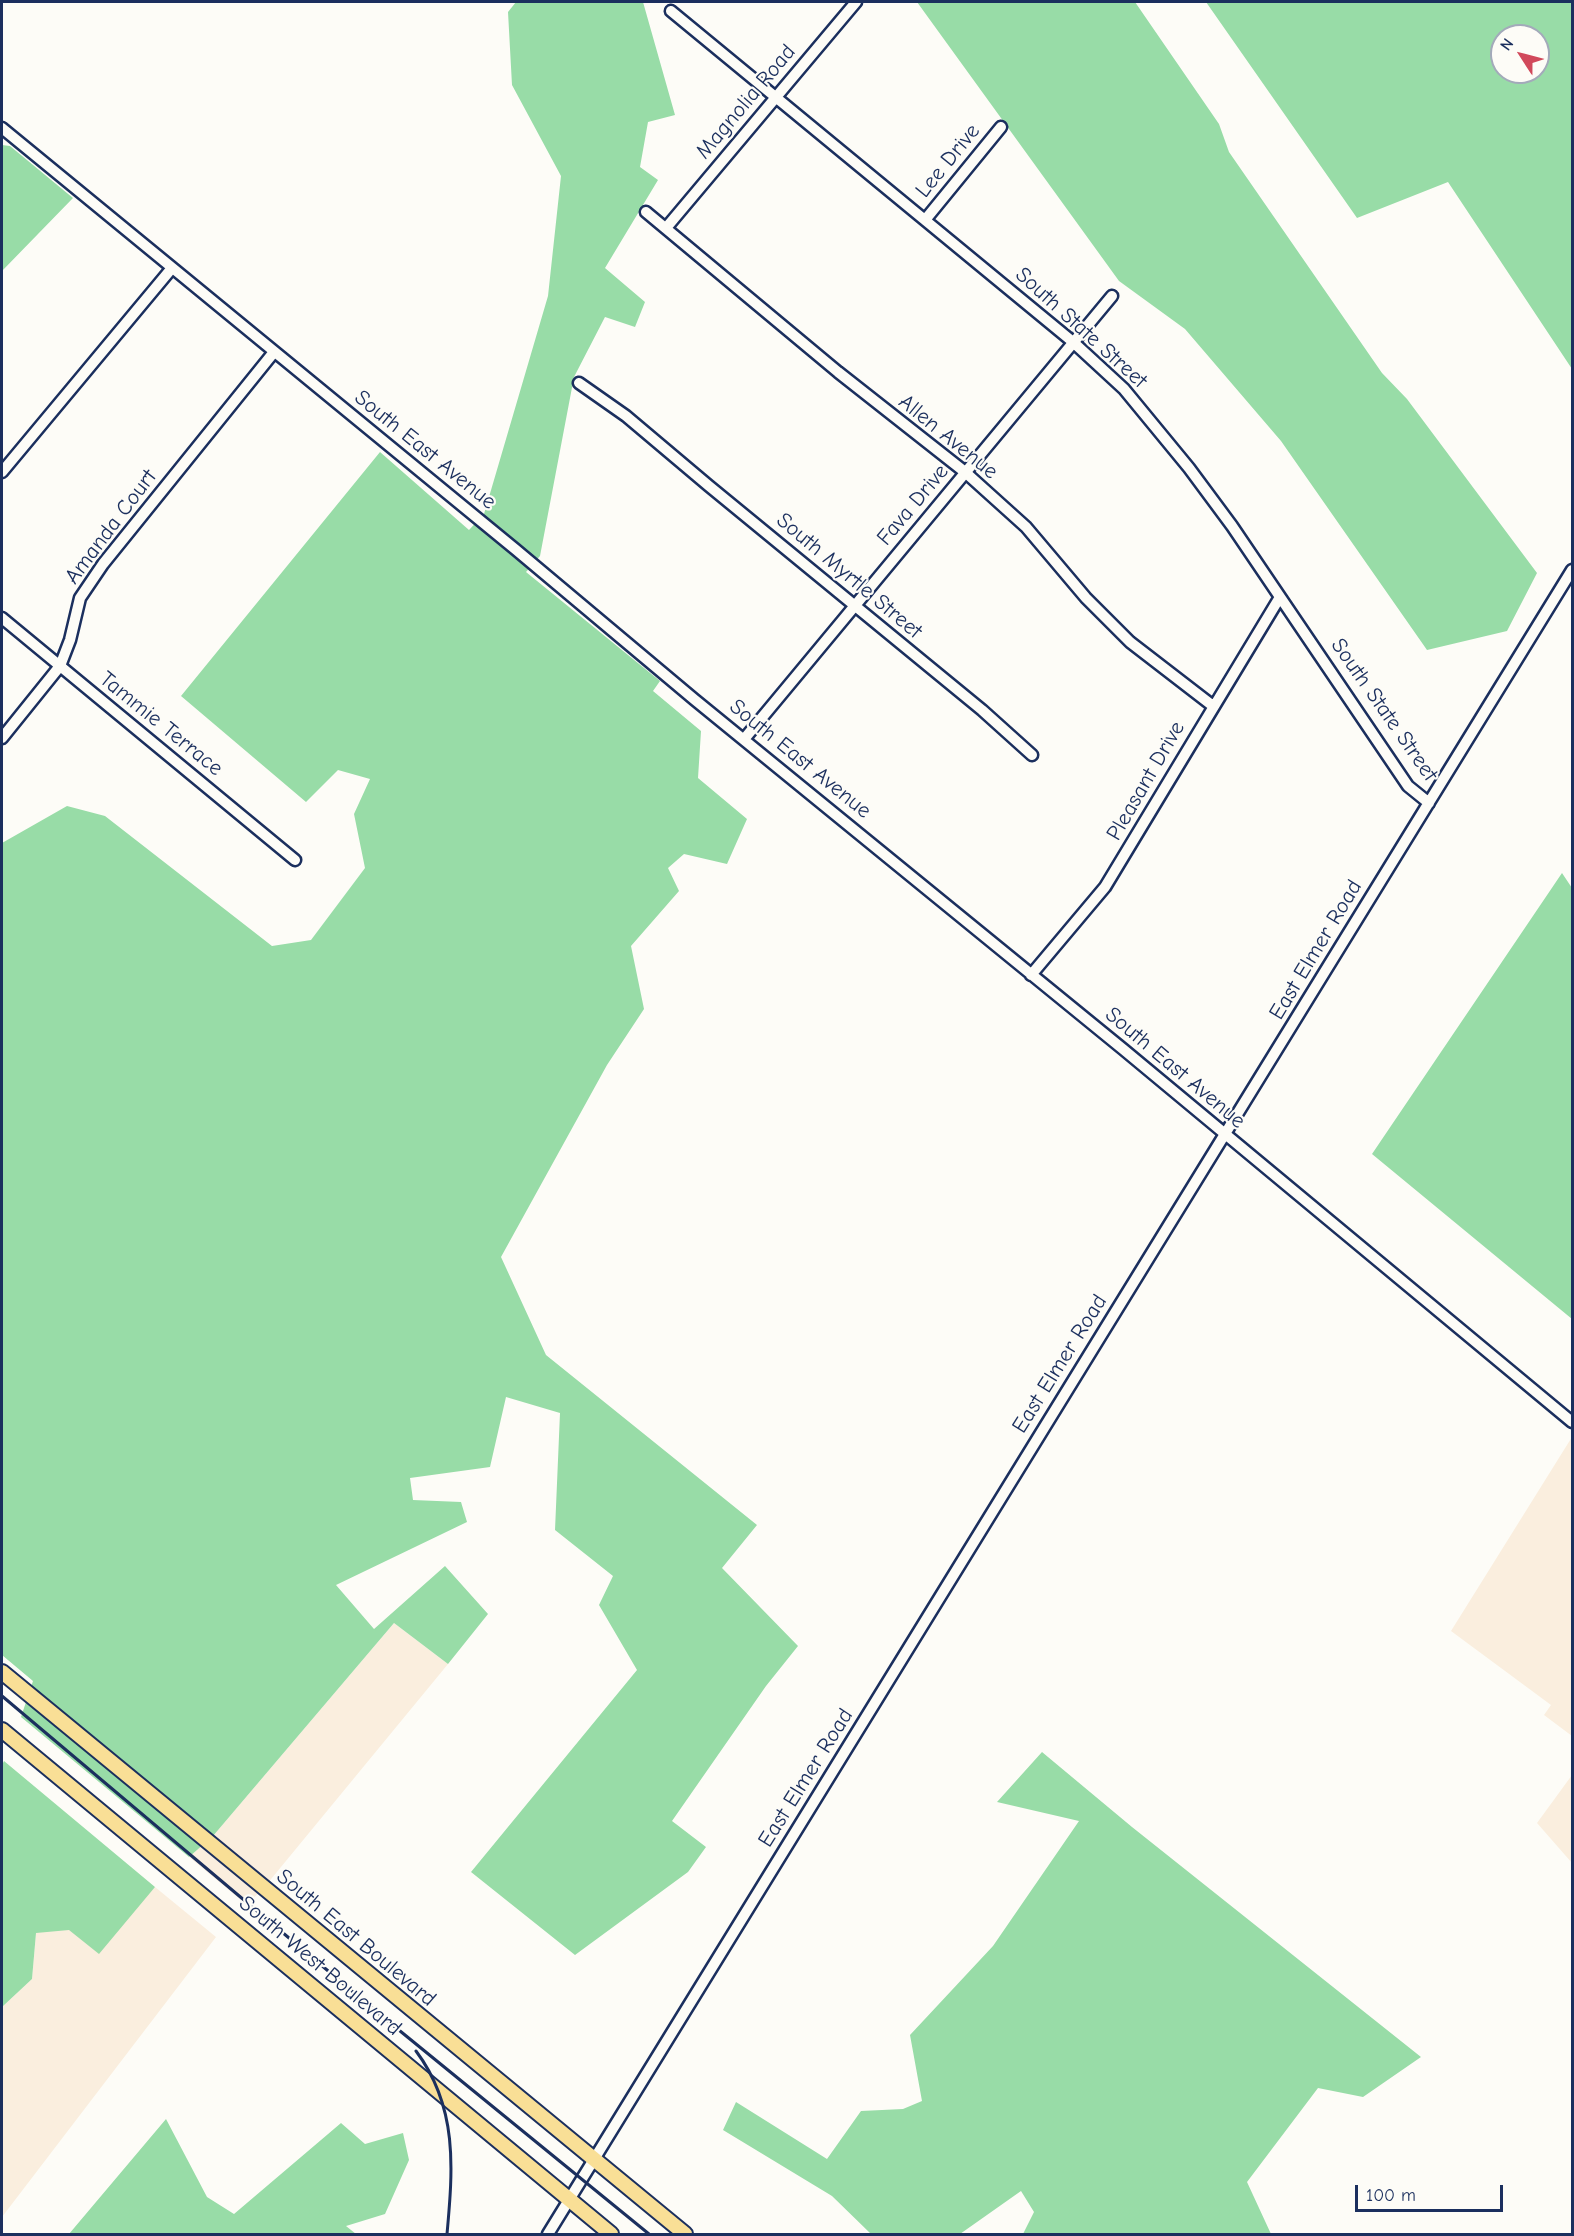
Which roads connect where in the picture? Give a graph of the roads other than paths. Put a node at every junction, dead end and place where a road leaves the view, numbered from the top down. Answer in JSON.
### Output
{"nodes":[{"id":1,"x":856,"y":2,"type":"edge"},
{"id":2,"x":671,"y":11,"type":"dead end"},
{"id":3,"x":775,"y":97,"type":"junction"},
{"id":4,"x":1000,"y":127,"type":"dead end"},
{"id":5,"x":2,"y":131,"type":"edge"},
{"id":6,"x":646,"y":212,"type":"dead end"},
{"id":7,"x":925,"y":220,"type":"junction"},
{"id":8,"x":666,"y":228,"type":"junction"},
{"id":9,"x":172,"y":268,"type":"junction"},
{"id":10,"x":1112,"y":296,"type":"dead end"},
{"id":11,"x":1073,"y":342,"type":"junction"},
{"id":12,"x":274,"y":352,"type":"junction"},
{"id":13,"x":579,"y":384,"type":"dead end"},
{"id":14,"x":2,"y":472,"type":"edge"},
{"id":15,"x":965,"y":472,"type":"junction"},
{"id":16,"x":1572,"y":570,"type":"edge"},
{"id":17,"x":1280,"y":597,"type":"junction"},
{"id":18,"x":854,"y":606,"type":"junction"},
{"id":19,"x":2,"y":618,"type":"edge"},
{"id":20,"x":60,"y":666,"type":"junction"},
{"id":21,"x":1213,"y":706,"type":"junction"},
{"id":22,"x":2,"y":738,"type":"edge"},
{"id":23,"x":745,"y":738,"type":"junction"},
{"id":24,"x":1032,"y":755,"type":"dead end"},
{"id":25,"x":1429,"y":803,"type":"junction"},
{"id":26,"x":295,"y":860,"type":"dead end"},
{"id":27,"x":1031,"y":975,"type":"junction"},
{"id":28,"x":1225,"y":1136,"type":"junction"},
{"id":29,"x":1572,"y":1422,"type":"edge"},
{"id":30,"x":2,"y":1672,"type":"edge"},
{"id":31,"x":2,"y":1730,"type":"edge"},
{"id":32,"x":593,"y":2160,"type":"junction"},
{"id":33,"x":569,"y":2199,"type":"junction"},
{"id":34,"x":548,"y":2235,"type":"edge"},
{"id":35,"x":611,"y":2235,"type":"edge"},
{"id":36,"x":685,"y":2235,"type":"edge"}],
"edges":[{"from":1,"to":3,"type":"street","name":"Magnolia Road"},
{"from":2,"to":3,"type":"street","name":"South State Street"},
{"from":3,"to":7,"type":"street","name":"South State Street"},
{"from":3,"to":8,"type":"street","name":"Magnolia Road"},
{"from":4,"to":7,"type":"street","name":"Lee Drive"},
{"from":5,"to":9,"type":"street","name":"South East Avenue"},
{"from":6,"to":8,"type":"street","name":"Allen Avenue"},
{"from":7,"to":11,"type":"street","name":"South State Street"},
{"from":8,"to":15,"type":"street","name":"Allen Avenue"},
{"from":9,"to":12,"type":"street","name":"South East Avenue"},
{"from":9,"to":14,"type":"street"},
{"from":10,"to":11,"type":"street","name":"Fava Drive"},
{"from":11,"to":15,"type":"street","name":"Fava Drive"},
{"from":11,"to":17,"type":"street","name":"South State Street"},
{"from":12,"to":20,"type":"street","name":"Amanda Court"},
{"from":12,"to":23,"type":"street","name":"South East Avenue"},
{"from":13,"to":18,"type":"street","name":"South Myrtle Street"},
{"from":15,"to":18,"type":"street","name":"Fava Drive"},
{"from":15,"to":21,"type":"street","name":"Allen Avenue"},
{"from":16,"to":25,"type":"street","name":"East Elmer Road"},
{"from":17,"to":21,"type":"street","name":"Pleasant Drive"},
{"from":17,"to":25,"type":"street","name":"South State Street"},
{"from":18,"to":23,"type":"street","name":"Fava Drive"},
{"from":18,"to":24,"type":"street","name":"South Myrtle Street"},
{"from":19,"to":20,"type":"street","name":"Tammie Terrace"},
{"from":20,"to":22,"type":"street","name":"Amanda Court"},
{"from":20,"to":26,"type":"street","name":"Tammie Terrace"},
{"from":21,"to":27,"type":"street","name":"Pleasant Drive"},
{"from":23,"to":27,"type":"street","name":"South East Avenue"},
{"from":25,"to":28,"type":"street","name":"East Elmer Road"},
{"from":27,"to":28,"type":"street","name":"South East Avenue"},
{"from":28,"to":29,"type":"street","name":"South East Avenue"},
{"from":28,"to":32,"type":"street","name":"East Elmer Road"},
{"from":30,"to":32,"type":"main road","name":"South East Boulevard"},
{"from":31,"to":33,"type":"main road","name":"South West Boulevard"},
{"from":32,"to":33,"type":"street","name":"East Elmer Road"},
{"from":32,"to":36,"type":"main road","name":"South East Boulevard"},
{"from":33,"to":34,"type":"street","name":"East Elmer Road"},
{"from":33,"to":35,"type":"main road","name":"South West Boulevard"}]}
